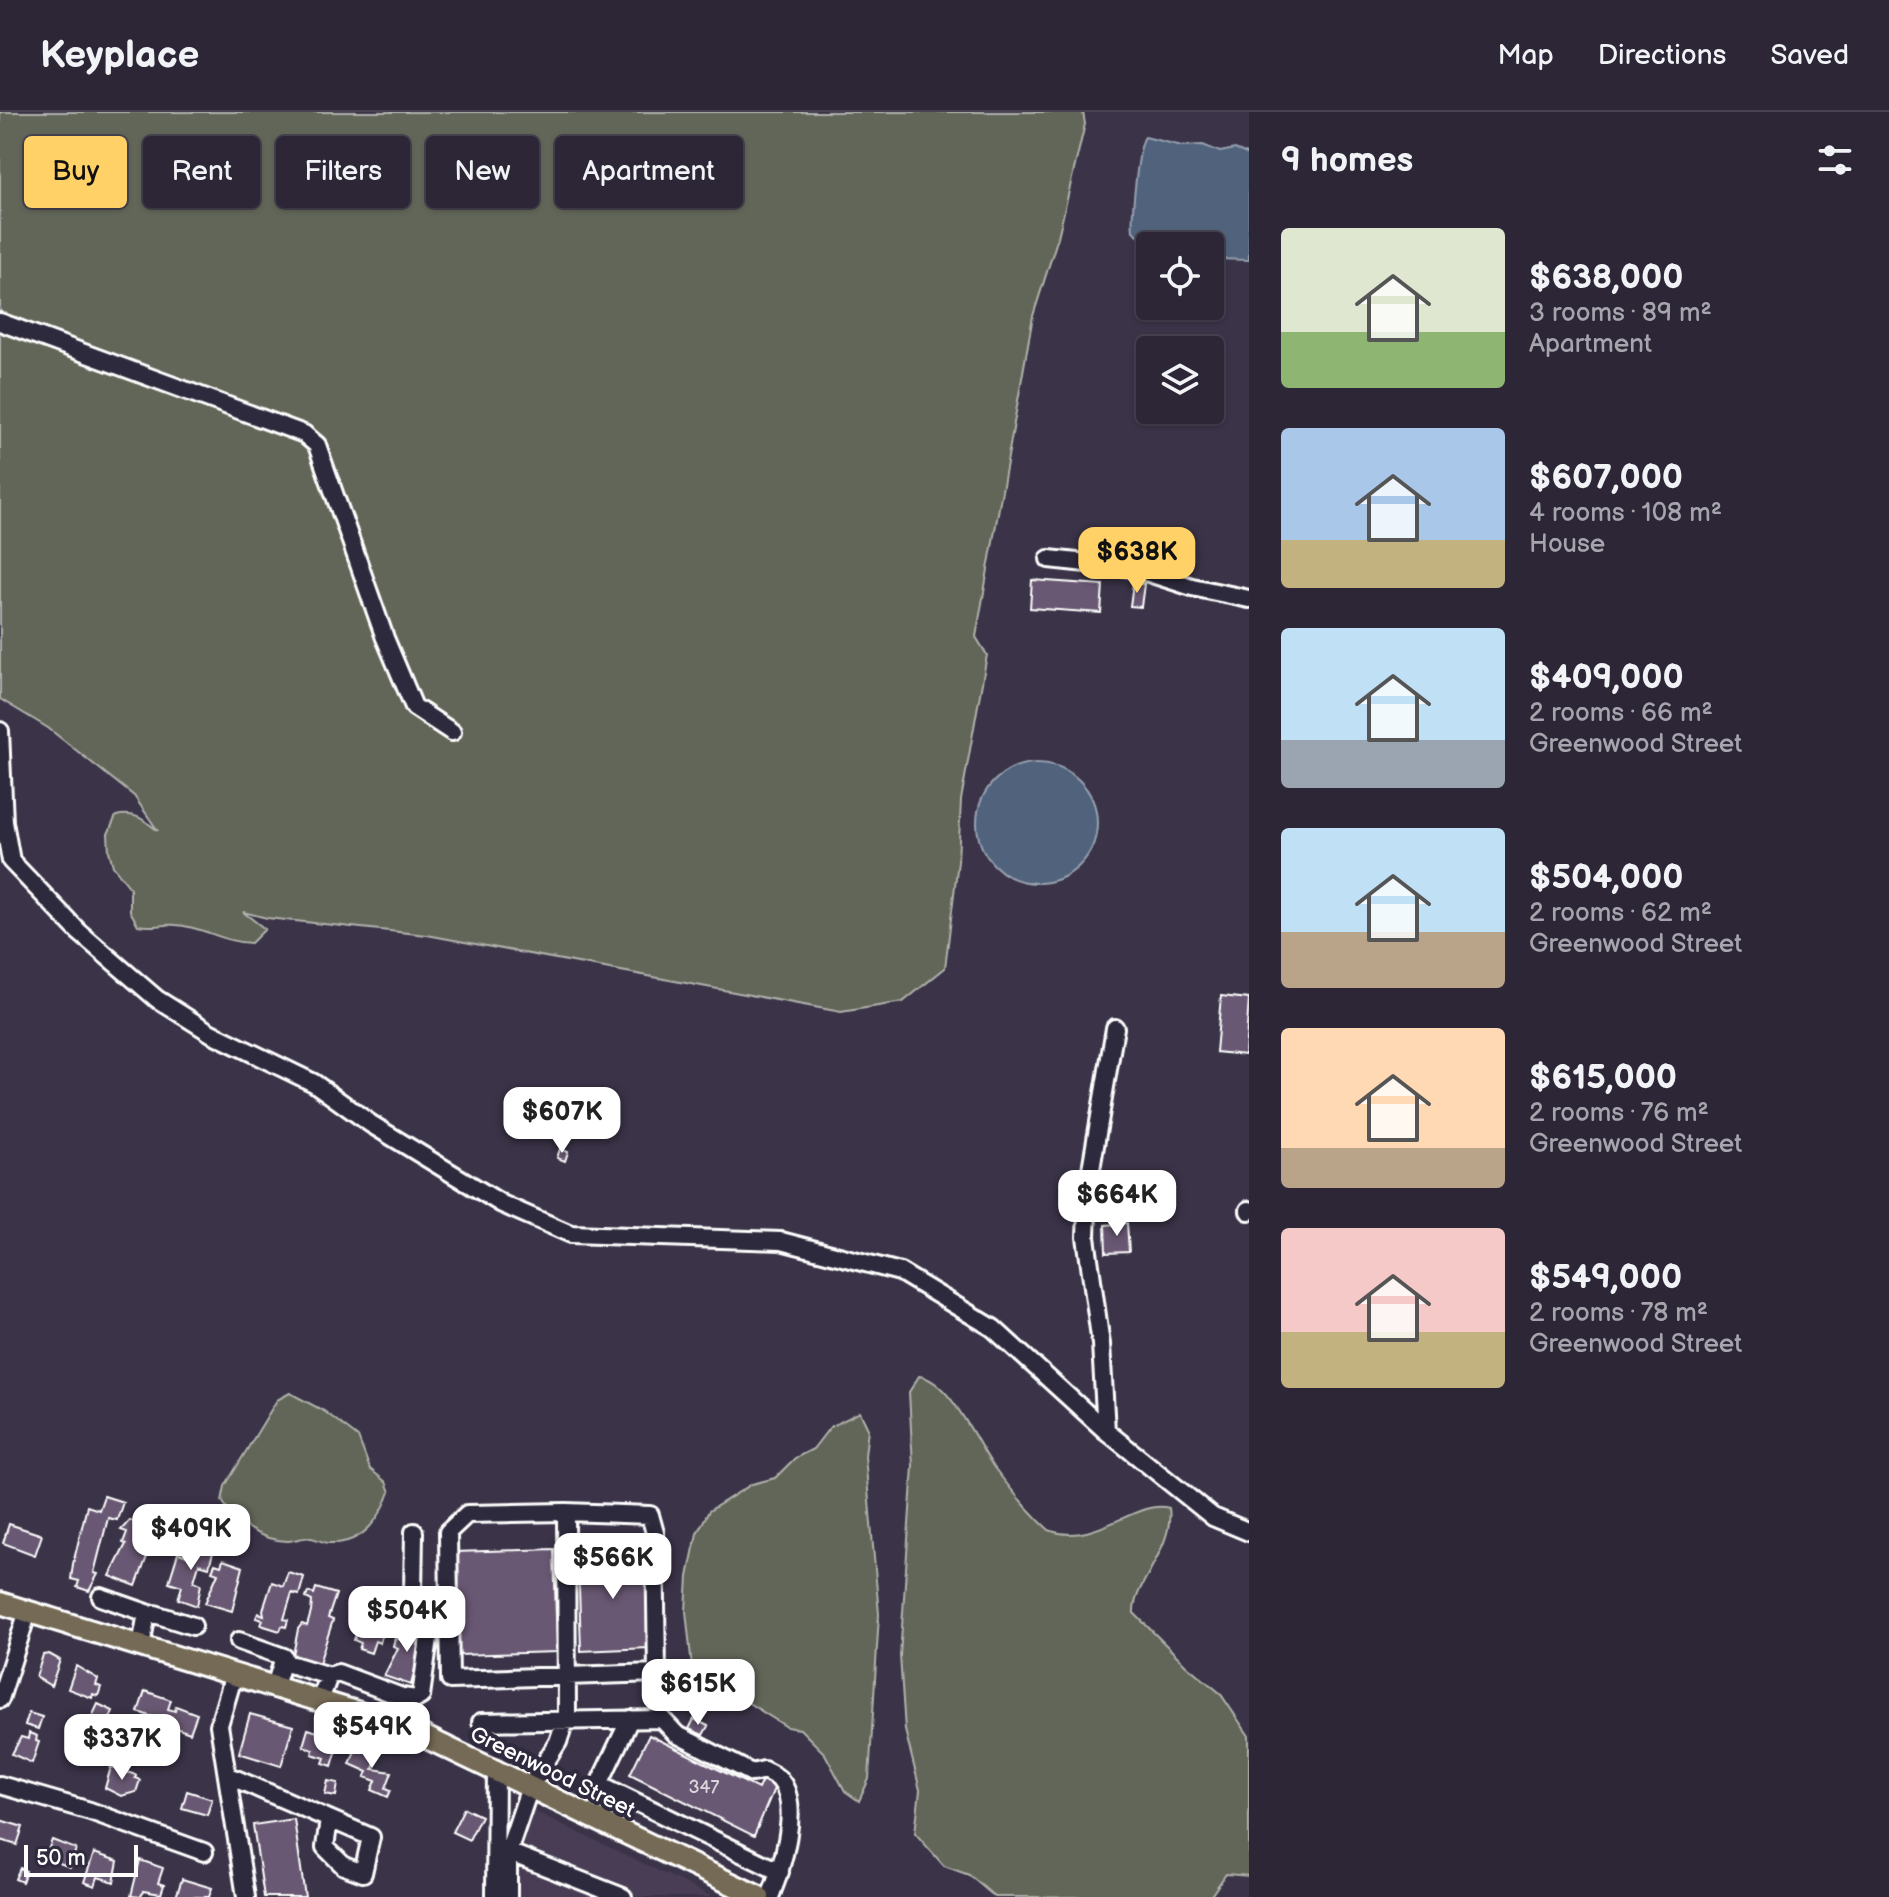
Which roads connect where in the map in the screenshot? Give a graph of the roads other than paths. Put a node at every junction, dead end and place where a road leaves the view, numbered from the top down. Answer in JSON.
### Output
{"nodes":[{"id":1,"x":0,"y":322,"type":"edge"},
{"id":2,"x":1049,"y":559,"type":"dead end"},
{"id":3,"x":1249,"y":599,"type":"edge"},
{"id":4,"x":0,"y":731,"type":"edge"},
{"id":5,"x":452,"y":732,"type":"dead end"},
{"id":6,"x":1115,"y":1028,"type":"dead end"},
{"id":7,"x":1106,"y":1431,"type":"junction"},
{"id":8,"x":566,"y":1512,"type":"junction"},
{"id":9,"x":414,"y":1532,"type":"dead end"},
{"id":10,"x":1249,"y":1532,"type":"edge"},
{"id":11,"x":101,"y":1597,"type":"dead end"},
{"id":12,"x":0,"y":1603,"type":"edge"},
{"id":13,"x":28,"y":1611,"type":"junction"},
{"id":14,"x":148,"y":1617,"type":"junction"},
{"id":15,"x":193,"y":1626,"type":"dead end"},
{"id":16,"x":239,"y":1641,"type":"dead end"},
{"id":17,"x":141,"y":1646,"type":"junction"},
{"id":18,"x":283,"y":1662,"type":"junction"},
{"id":19,"x":234,"y":1674,"type":"junction"},
{"id":20,"x":329,"y":1676,"type":"junction"},
{"id":21,"x":567,"y":1676,"type":"junction"},
{"id":22,"x":275,"y":1686,"type":"junction"},
{"id":23,"x":0,"y":1699,"type":"edge"},
{"id":24,"x":320,"y":1700,"type":"junction"},
{"id":25,"x":630,"y":1719,"type":"junction"},
{"id":26,"x":481,"y":1722,"type":"dead end"},
{"id":27,"x":564,"y":1723,"type":"junction"},
{"id":28,"x":496,"y":1769,"type":"junction"},
{"id":29,"x":227,"y":1775,"type":"junction"},
{"id":30,"x":0,"y":1785,"type":"edge"},
{"id":31,"x":530,"y":1787,"type":"junction"},
{"id":32,"x":329,"y":1820,"type":"dead end"},
{"id":33,"x":204,"y":1852,"type":"dead end"},
{"id":34,"x":508,"y":1852,"type":"junction"},
{"id":35,"x":780,"y":1872,"type":"junction"},
{"id":36,"x":246,"y":1897,"type":"edge"},
{"id":37,"x":495,"y":1897,"type":"edge"},
{"id":38,"x":508,"y":1897,"type":"edge"},
{"id":39,"x":623,"y":1897,"type":"edge"},
{"id":40,"x":759,"y":1897,"type":"edge"},
{"id":41,"x":770,"y":1897,"type":"edge"}],
"edges":[{"from":1,"to":5,"type":"street"},
{"from":2,"to":3,"type":"street"},
{"from":4,"to":7,"type":"street"},
{"from":6,"to":7,"type":"street"},
{"from":7,"to":10,"type":"street"},
{"from":8,"to":21,"type":"street"},
{"from":8,"to":21,"type":"street"},
{"from":8,"to":21,"type":"street"},
{"from":9,"to":20,"type":"street"},
{"from":11,"to":14,"type":"street"},
{"from":12,"to":13,"type":"main road","name":"Greenwood Street"},
{"from":13,"to":17,"type":"main road","name":"Greenwood Street"},
{"from":13,"to":23,"type":"street"},
{"from":14,"to":15,"type":"street"},
{"from":14,"to":17,"type":"street"},
{"from":16,"to":18,"type":"street"},
{"from":17,"to":19,"type":"main road","name":"Greenwood Street"},
{"from":18,"to":20,"type":"street"},
{"from":18,"to":22,"type":"street"},
{"from":19,"to":22,"type":"main road","name":"Greenwood Street"},
{"from":19,"to":29,"type":"street"},
{"from":20,"to":24,"type":"street"},
{"from":21,"to":27,"type":"street"},
{"from":22,"to":24,"type":"main road","name":"Greenwood Street"},
{"from":24,"to":28,"type":"main road","name":"Greenwood Street"},
{"from":25,"to":27,"type":"street"},
{"from":25,"to":35,"type":"street"},
{"from":25,"to":35,"type":"street"},
{"from":26,"to":27,"type":"street"},
{"from":27,"to":31,"type":"street"},
{"from":28,"to":31,"type":"main road","name":"Greenwood Street"},
{"from":28,"to":37,"type":"street"},
{"from":29,"to":32,"type":"street"},
{"from":29,"to":36,"type":"street"},
{"from":30,"to":33,"type":"street"},
{"from":31,"to":34,"type":"street"},
{"from":31,"to":40,"type":"main road","name":"Greenwood Street"},
{"from":34,"to":38,"type":"street"},
{"from":34,"to":39,"type":"street"},
{"from":35,"to":41,"type":"street"}]}
